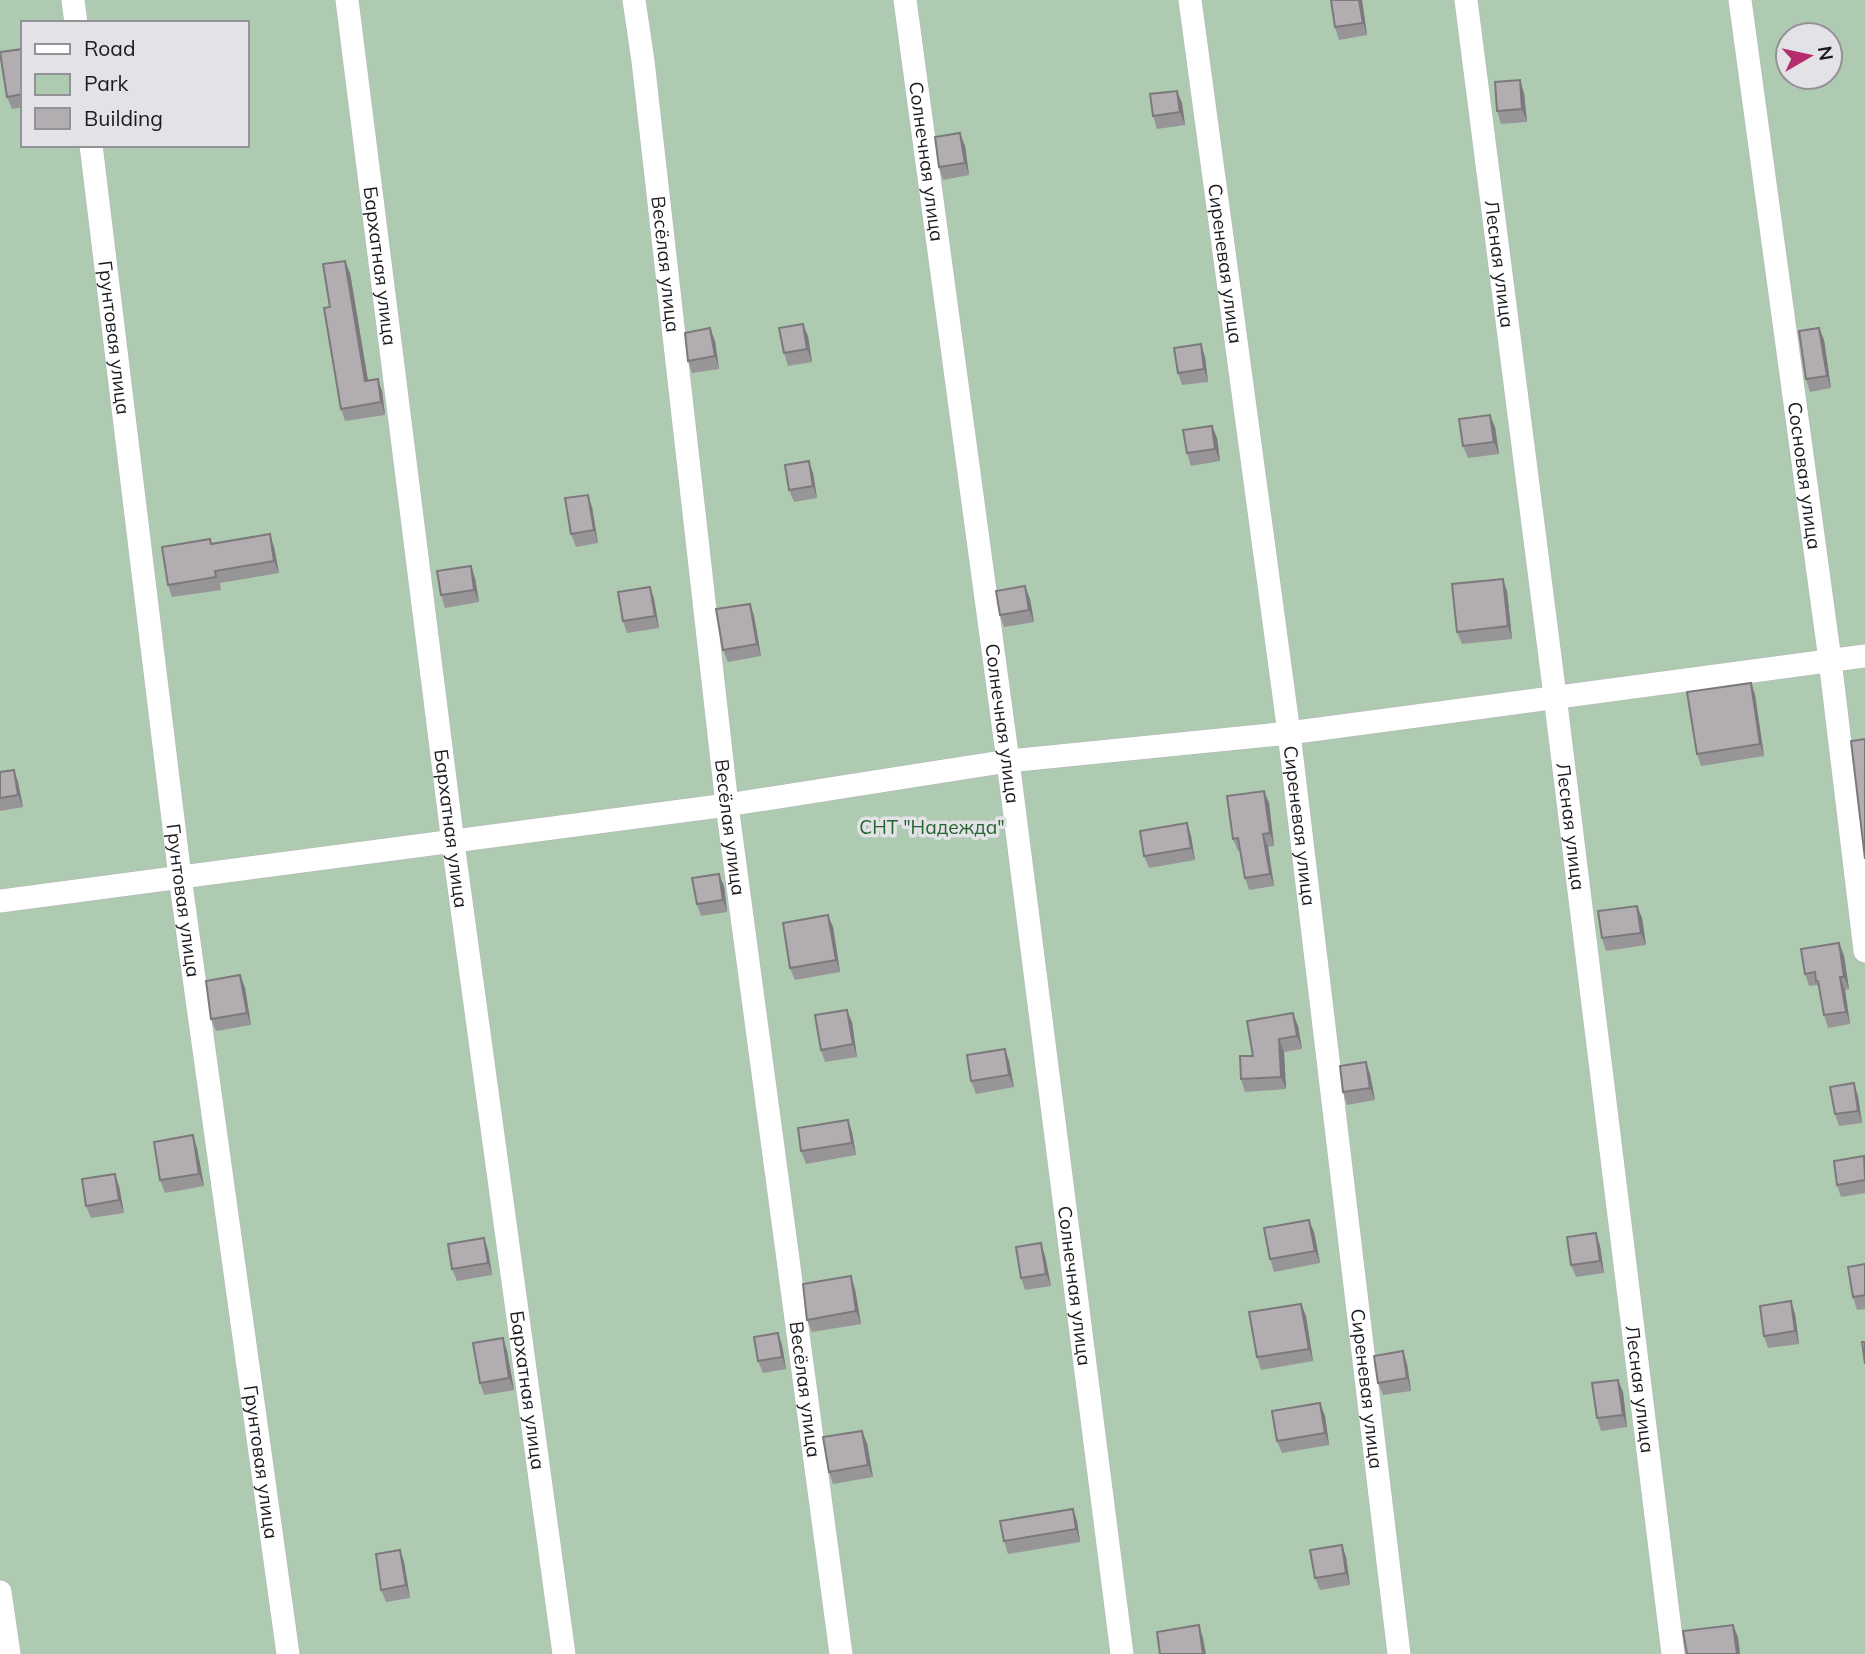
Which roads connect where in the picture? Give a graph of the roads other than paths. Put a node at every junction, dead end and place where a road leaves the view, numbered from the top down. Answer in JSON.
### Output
{"nodes":[{"id":1,"x":73,"y":0,"type":"edge"},
{"id":2,"x":347,"y":0,"type":"edge"},
{"id":3,"x":634,"y":0,"type":"edge"},
{"id":4,"x":905,"y":0,"type":"edge"},
{"id":5,"x":1190,"y":0,"type":"edge"},
{"id":6,"x":1466,"y":0,"type":"edge"},
{"id":7,"x":1740,"y":0,"type":"edge"},
{"id":8,"x":76,"y":21,"type":"edge"},
{"id":9,"x":91,"y":147,"type":"edge"},
{"id":10,"x":1865,"y":656,"type":"edge"},
{"id":11,"x":1830,"y":660,"type":"junction"},
{"id":12,"x":1555,"y":695,"type":"junction"},
{"id":13,"x":1289,"y":733,"type":"junction"},
{"id":14,"x":1007,"y":761,"type":"junction"},
{"id":15,"x":727,"y":805,"type":"junction"},
{"id":16,"x":453,"y":843,"type":"junction"},
{"id":17,"x":180,"y":877,"type":"junction"},
{"id":18,"x":0,"y":901,"type":"edge"},
{"id":19,"x":1865,"y":951,"type":"edge"},
{"id":20,"x":0,"y":1592,"type":"edge"},
{"id":21,"x":9,"y":1654,"type":"edge"},
{"id":22,"x":288,"y":1654,"type":"edge"},
{"id":23,"x":564,"y":1654,"type":"edge"},
{"id":24,"x":842,"y":1654,"type":"edge"},
{"id":25,"x":1122,"y":1654,"type":"edge"},
{"id":26,"x":1399,"y":1654,"type":"edge"},
{"id":27,"x":1673,"y":1654,"type":"edge"}],
"edges":[{"from":1,"to":8,"type":"street"},
{"from":2,"to":16,"type":"street","name":"Бархатная улица"},
{"from":3,"to":15,"type":"street","name":"Весёлая улица"},
{"from":4,"to":14,"type":"street","name":"Солнечная улица"},
{"from":5,"to":13,"type":"street","name":"Сиреневая улица"},
{"from":6,"to":12,"type":"street","name":"Лесная улица"},
{"from":7,"to":11,"type":"street","name":"Сосновая улица"},
{"from":9,"to":17,"type":"street","name":"Грунтовая улица"},
{"from":10,"to":11,"type":"street"},
{"from":11,"to":12,"type":"street"},
{"from":11,"to":19,"type":"street","name":"Сосновая улица"},
{"from":12,"to":13,"type":"street"},
{"from":12,"to":27,"type":"street","name":"Лесная улица"},
{"from":13,"to":14,"type":"street"},
{"from":13,"to":26,"type":"street","name":"Сиреневая улица"},
{"from":14,"to":15,"type":"street"},
{"from":14,"to":25,"type":"street","name":"Солнечная улица"},
{"from":15,"to":16,"type":"street"},
{"from":15,"to":24,"type":"street","name":"Весёлая улица"},
{"from":16,"to":17,"type":"street"},
{"from":16,"to":23,"type":"street","name":"Бархатная улица"},
{"from":17,"to":18,"type":"street"},
{"from":17,"to":22,"type":"street","name":"Грунтовая улица"},
{"from":20,"to":21,"type":"street"}]}
